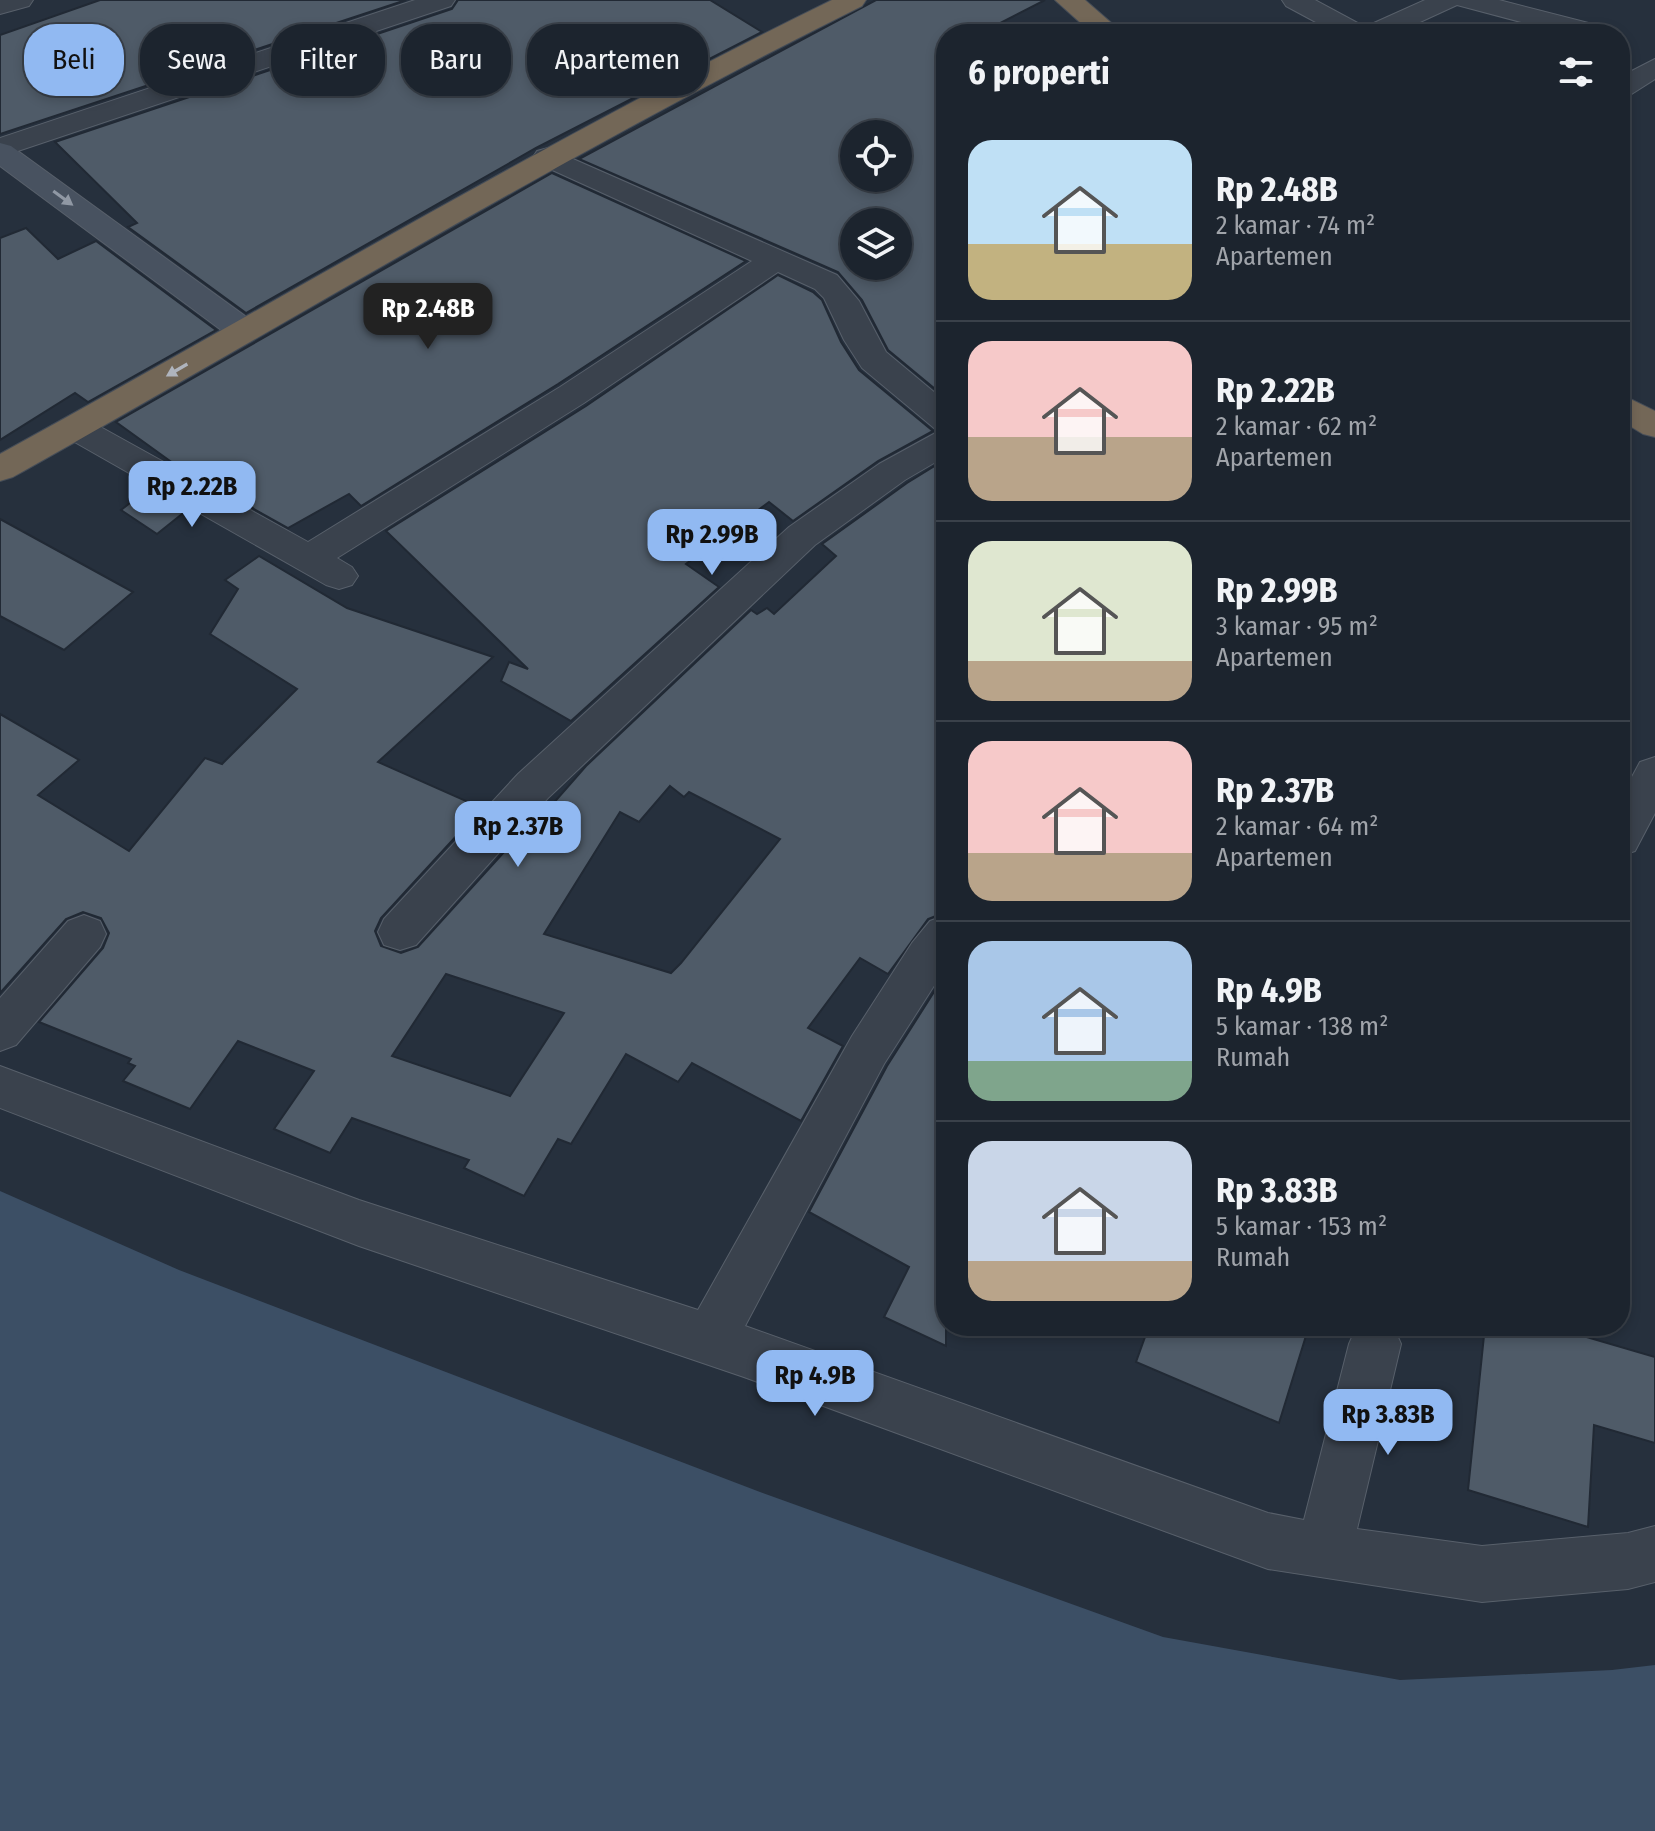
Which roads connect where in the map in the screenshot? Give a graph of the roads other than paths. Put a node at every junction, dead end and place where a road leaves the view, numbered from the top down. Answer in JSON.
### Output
{"nodes":[{"id":1,"x":20,"y":0,"type":"edge"},
{"id":2,"x":442,"y":0,"type":"edge"},
{"id":3,"x":853,"y":0,"type":"edge"},
{"id":4,"x":1068,"y":0,"type":"edge"},
{"id":5,"x":1295,"y":0,"type":"edge"},
{"id":6,"x":1447,"y":0,"type":"edge"},
{"id":7,"x":1467,"y":0,"type":"edge"},
{"id":8,"x":0,"y":6,"type":"edge"},
{"id":9,"x":1098,"y":24,"type":"edge"},
{"id":10,"x":1339,"y":24,"type":"edge"},
{"id":11,"x":1393,"y":24,"type":"edge"},
{"id":12,"x":1559,"y":24,"type":"edge"},
{"id":13,"x":1649,"y":58,"type":"edge"},
{"id":14,"x":1630,"y":78,"type":"edge"},
{"id":15,"x":0,"y":150,"type":"edge"},
{"id":16,"x":548,"y":157,"type":"junction"},
{"id":17,"x":776,"y":259,"type":"junction"},
{"id":18,"x":244,"y":331,"type":"junction"},
{"id":19,"x":1630,"y":411,"type":"edge"},
{"id":20,"x":936,"y":412,"type":"edge"},
{"id":21,"x":1655,"y":426,"type":"edge"},
{"id":22,"x":76,"y":428,"type":"junction"},
{"id":23,"x":936,"y":446,"type":"edge"},
{"id":24,"x":0,"y":469,"type":"edge"},
{"id":25,"x":1630,"y":761,"type":"edge"},
{"id":26,"x":1655,"y":772,"type":"edge"},
{"id":27,"x":1630,"y":820,"type":"edge"},
{"id":28,"x":400,"y":932,"type":"dead end"},
{"id":29,"x":84,"y":934,"type":"dead end"},
{"id":30,"x":936,"y":946,"type":"edge"},
{"id":31,"x":0,"y":1031,"type":"edge"},
{"id":32,"x":0,"y":1087,"type":"edge"},
{"id":33,"x":709,"y":1341,"type":"junction"},
{"id":34,"x":1375,"y":1344,"type":"dead end"},
{"id":35,"x":1324,"y":1552,"type":"junction"},
{"id":36,"x":1655,"y":1554,"type":"edge"}],
"edges":[{"from":1,"to":8,"type":"street"},
{"from":2,"to":15,"type":"street"},
{"from":3,"to":16,"type":"highway"},
{"from":4,"to":9,"type":"highway"},
{"from":5,"to":10,"type":"street"},
{"from":6,"to":11,"type":"street"},
{"from":7,"to":12,"type":"street"},
{"from":13,"to":14,"type":"street"},
{"from":15,"to":18,"type":"main road","one_way":true},
{"from":16,"to":17,"type":"street"},
{"from":16,"to":18,"type":"highway"},
{"from":17,"to":20,"type":"street"},
{"from":17,"to":22,"type":"street"},
{"from":18,"to":22,"type":"highway","one_way":true},
{"from":19,"to":21,"type":"highway"},
{"from":22,"to":24,"type":"highway"},
{"from":23,"to":28,"type":"street"},
{"from":25,"to":26,"type":"street"},
{"from":26,"to":27,"type":"street"},
{"from":29,"to":31,"type":"street"},
{"from":30,"to":33,"type":"street"},
{"from":32,"to":33,"type":"street"},
{"from":33,"to":35,"type":"street"},
{"from":34,"to":35,"type":"street"},
{"from":35,"to":36,"type":"street"}]}
